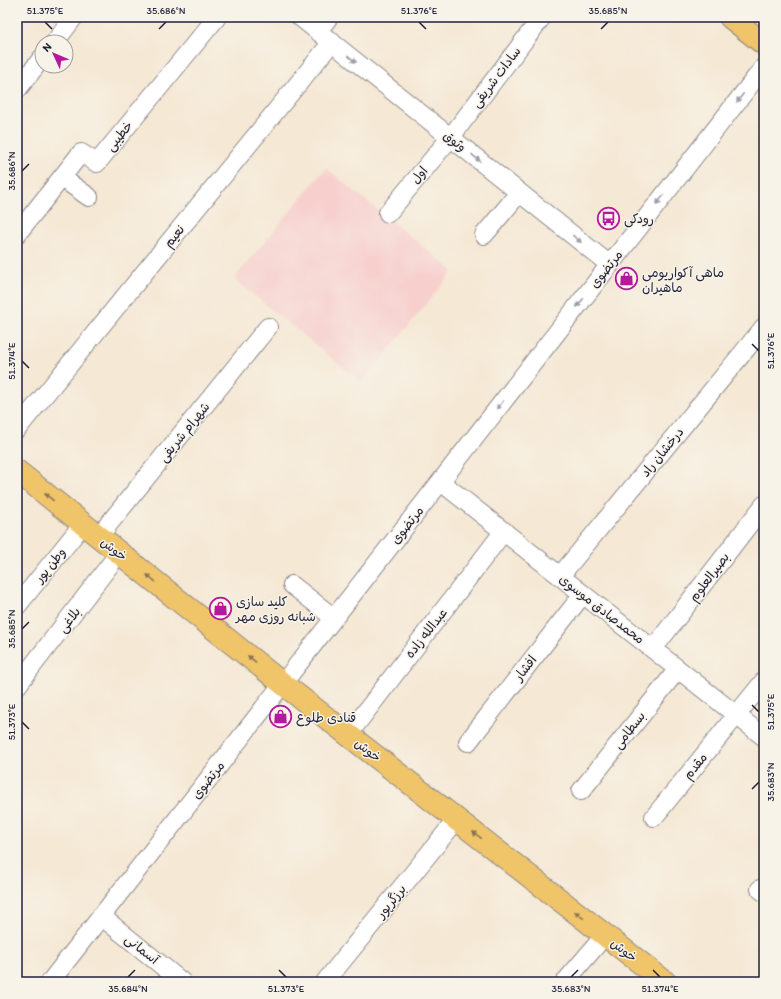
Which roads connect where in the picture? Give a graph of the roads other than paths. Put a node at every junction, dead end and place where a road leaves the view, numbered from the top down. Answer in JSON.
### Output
{"nodes":[{"id":1,"x":74,"y":17,"type":"edge"},
{"id":2,"x":217,"y":17,"type":"edge"},
{"id":3,"x":300,"y":17,"type":"edge"},
{"id":4,"x":329,"y":17,"type":"edge"},
{"id":5,"x":542,"y":17,"type":"edge"},
{"id":6,"x":730,"y":17,"type":"edge"},
{"id":7,"x":61,"y":34,"type":"edge"},
{"id":8,"x":325,"y":37,"type":"junction"},
{"id":9,"x":764,"y":44,"type":"edge"},
{"id":10,"x":764,"y":67,"type":"edge"},
{"id":11,"x":34,"y":68,"type":"edge"},
{"id":12,"x":17,"y":90,"type":"edge"},
{"id":13,"x":450,"y":138,"type":"junction"},
{"id":14,"x":62,"y":178,"type":"junction"},
{"id":15,"x":519,"y":193,"type":"junction"},
{"id":16,"x":89,"y":197,"type":"dead end"},
{"id":17,"x":388,"y":213,"type":"dead end"},
{"id":18,"x":17,"y":234,"type":"edge"},
{"id":19,"x":484,"y":235,"type":"dead end"},
{"id":20,"x":610,"y":265,"type":"junction"},
{"id":21,"x":268,"y":327,"type":"dead end"},
{"id":22,"x":764,"y":327,"type":"edge"},
{"id":23,"x":17,"y":430,"type":"edge"},
{"id":24,"x":19,"y":477,"type":"edge"},
{"id":25,"x":441,"y":482,"type":"junction"},
{"id":26,"x":764,"y":505,"type":"edge"},
{"id":27,"x":91,"y":530,"type":"junction"},
{"id":28,"x":504,"y":532,"type":"junction"},
{"id":29,"x":120,"y":553,"type":"junction"},
{"id":30,"x":560,"y":576,"type":"junction"},
{"id":31,"x":292,"y":585,"type":"dead end"},
{"id":32,"x":583,"y":594,"type":"junction"},
{"id":33,"x":17,"y":606,"type":"edge"},
{"id":34,"x":334,"y":618,"type":"junction"},
{"id":35,"x":653,"y":649,"type":"junction"},
{"id":36,"x":678,"y":669,"type":"junction"},
{"id":37,"x":764,"y":681,"type":"edge"},
{"id":38,"x":283,"y":684,"type":"junction"},
{"id":39,"x":17,"y":686,"type":"edge"},
{"id":40,"x":737,"y":715,"type":"junction"},
{"id":41,"x":348,"y":735,"type":"junction"},
{"id":42,"x":764,"y":736,"type":"edge"},
{"id":43,"x":468,"y":742,"type":"dead end"},
{"id":44,"x":581,"y":791,"type":"dead end"},
{"id":45,"x":654,"y":817,"type":"dead end"},
{"id":46,"x":457,"y":819,"type":"junction"},
{"id":47,"x":101,"y":916,"type":"junction"},
{"id":48,"x":604,"y":935,"type":"junction"},
{"id":49,"x":50,"y":982,"type":"edge"},
{"id":50,"x":182,"y":982,"type":"edge"},
{"id":51,"x":325,"y":982,"type":"edge"},
{"id":52,"x":565,"y":982,"type":"edge"},
{"id":53,"x":665,"y":982,"type":"edge"}],
"edges":[{"from":1,"to":7,"type":"street"},
{"from":2,"to":14,"type":"street","name":"خطیبی"},
{"from":3,"to":8,"type":"street","name":"وثوق"},
{"from":4,"to":8,"type":"street","name":"نعیم"},
{"from":5,"to":13,"type":"street","name":"سادات شریفی"},
{"from":6,"to":9,"type":"main road"},
{"from":8,"to":13,"type":"street","name":"وثوق","one_way":true},
{"from":8,"to":23,"type":"street","name":"نعیم"},
{"from":10,"to":20,"type":"street","name":"مرتضوی","one_way":true},
{"from":11,"to":12,"type":"street"},
{"from":13,"to":15,"type":"street","name":"وثوق","one_way":true},
{"from":13,"to":17,"type":"street","name":"اول"},
{"from":14,"to":16,"type":"street"},
{"from":14,"to":18,"type":"street","name":"خطیبی"},
{"from":15,"to":19,"type":"street"},
{"from":15,"to":20,"type":"street","name":"وثوق","one_way":true},
{"from":20,"to":25,"type":"street","name":"مرتضوی","one_way":true},
{"from":21,"to":27,"type":"street","name":"شهرام شریفی"},
{"from":22,"to":30,"type":"street","name":"درخشان راد"},
{"from":27,"to":24,"type":"main road","name":"خوش","one_way":true},
{"from":25,"to":28,"type":"street","name":"محمدصادق موسوی"},
{"from":25,"to":34,"type":"street","name":"مرتضوی"},
{"from":26,"to":35,"type":"street","name":"بصیرالعلوم"},
{"from":27,"to":29,"type":"main road","name":"خوش"},
{"from":27,"to":33,"type":"street","name":"وطن پور"},
{"from":28,"to":30,"type":"street","name":"محمدصادق موسوی"},
{"from":28,"to":41,"type":"street","name":"عبدالله زاده"},
{"from":38,"to":29,"type":"main road","name":"خوش","one_way":true},
{"from":29,"to":39,"type":"street","name":"بلاغی"},
{"from":30,"to":32,"type":"street","name":"محمدصادق موسوی"},
{"from":31,"to":34,"type":"street"},
{"from":32,"to":35,"type":"street","name":"محمدصادق موسوی"},
{"from":32,"to":43,"type":"street","name":"افشار"},
{"from":34,"to":38,"type":"street","name":"مرتضوی"},
{"from":35,"to":36,"type":"street","name":"محمدصادق موسوی"},
{"from":36,"to":40,"type":"street","name":"محمدصادق موسوی"},
{"from":36,"to":44,"type":"street","name":"بسطامی"},
{"from":37,"to":40,"type":"street","name":"مقدم"},
{"from":38,"to":41,"type":"main road","name":"خوش"},
{"from":38,"to":47,"type":"street","name":"مرتضوی"},
{"from":40,"to":42,"type":"street","name":"محمدصادق موسوی"},
{"from":40,"to":45,"type":"street","name":"مقدم"},
{"from":41,"to":46,"type":"main road","name":"خوش"},
{"from":48,"to":46,"type":"main road","name":"خوش","one_way":true},
{"from":46,"to":51,"type":"street","name":"برزگرپور"},
{"from":47,"to":49,"type":"street","name":"مرتضوی"},
{"from":47,"to":50,"type":"street","name":"آسمانی"},
{"from":48,"to":52,"type":"street"},
{"from":48,"to":53,"type":"main road","name":"خوش"}]}
